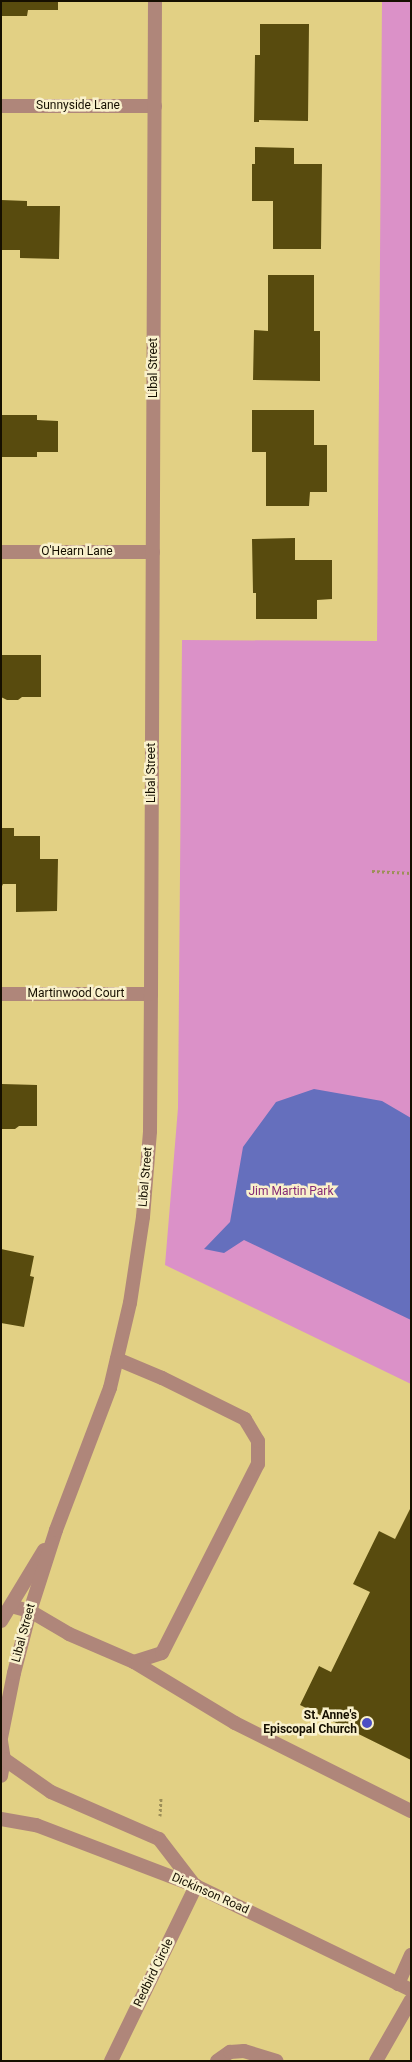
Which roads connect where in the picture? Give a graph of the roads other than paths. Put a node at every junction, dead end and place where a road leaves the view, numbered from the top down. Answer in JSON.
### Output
{"nodes":[{"id":1,"x":155,"y":1,"type":"edge"},
{"id":2,"x":1,"y":106,"type":"edge"},
{"id":3,"x":155,"y":106,"type":"junction"},
{"id":4,"x":1,"y":552,"type":"edge"},
{"id":5,"x":153,"y":552,"type":"junction"},
{"id":6,"x":1,"y":994,"type":"edge"},
{"id":7,"x":151,"y":994,"type":"junction"},
{"id":8,"x":117,"y":1359,"type":"junction"},
{"id":9,"x":56,"y":1530,"type":"junction"},
{"id":10,"x":10,"y":1606,"type":"junction"},
{"id":11,"x":30,"y":1611,"type":"junction"},
{"id":12,"x":1,"y":1621,"type":"edge"},
{"id":13,"x":134,"y":1662,"type":"junction"},
{"id":14,"x":1,"y":1740,"type":"edge"},
{"id":15,"x":4,"y":1759,"type":"junction"},
{"id":16,"x":1,"y":1776,"type":"edge"},
{"id":17,"x":411,"y":1811,"type":"edge"},
{"id":18,"x":1,"y":1819,"type":"edge"},
{"id":19,"x":196,"y":1886,"type":"junction"},
{"id":20,"x":411,"y":1955,"type":"edge"},
{"id":21,"x":404,"y":1987,"type":"edge"},
{"id":22,"x":411,"y":2000,"type":"edge"},
{"id":23,"x":111,"y":2061,"type":"edge"},
{"id":24,"x":217,"y":2061,"type":"edge"},
{"id":25,"x":276,"y":2061,"type":"edge"},
{"id":26,"x":376,"y":2061,"type":"edge"}],
"edges":[{"from":1,"to":3,"type":"street","name":"Libal Street"},
{"from":2,"to":3,"type":"street","name":"Sunnyside Lane"},
{"from":3,"to":5,"type":"street","name":"Libal Street"},
{"from":4,"to":5,"type":"street","name":"O'Hearn Lane"},
{"from":5,"to":7,"type":"street","name":"Libal Street"},
{"from":6,"to":7,"type":"street","name":"Martinwood Court"},
{"from":7,"to":8,"type":"street","name":"Libal Street"},
{"from":8,"to":9,"type":"street","name":"Libal Street"},
{"from":8,"to":13,"type":"street"},
{"from":9,"to":10,"type":"street","name":"Libal Street"},
{"from":9,"to":11,"type":"street","name":"Libal Street"},
{"from":10,"to":11,"type":"street"},
{"from":10,"to":12,"type":"street","name":"Libal Street"},
{"from":11,"to":13,"type":"street"},
{"from":11,"to":14,"type":"street","name":"Libal Street"},
{"from":13,"to":17,"type":"street"},
{"from":14,"to":15,"type":"street"},
{"from":15,"to":16,"type":"street"},
{"from":15,"to":19,"type":"street"},
{"from":18,"to":19,"type":"street","name":"Dickinson Road"},
{"from":19,"to":21,"type":"street","name":"Dickinson Road"},
{"from":19,"to":23,"type":"street","name":"Redbird Circle"},
{"from":20,"to":21,"type":"street"},
{"from":22,"to":26,"type":"street"},
{"from":24,"to":25,"type":"street"}]}
